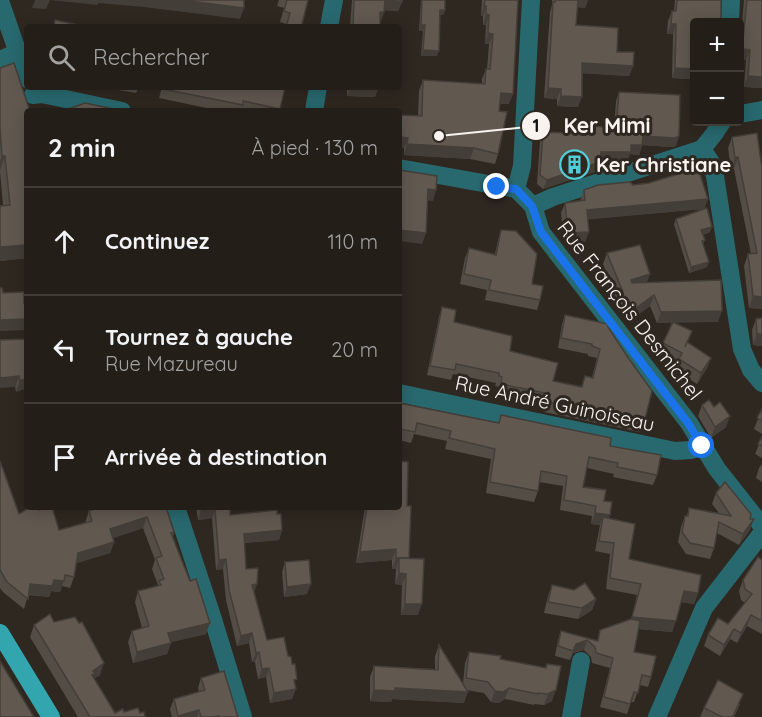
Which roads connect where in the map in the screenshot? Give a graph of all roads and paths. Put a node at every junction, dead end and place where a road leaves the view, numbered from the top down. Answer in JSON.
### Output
{"nodes":[{"id":1,"x":334,"y":0,"type":"edge"},
{"id":2,"x":531,"y":0,"type":"edge"},
{"id":3,"x":731,"y":0,"type":"edge"},
{"id":4,"x":0,"y":1,"type":"edge"},
{"id":5,"x":730,"y":18,"type":"edge"},
{"id":6,"x":330,"y":24,"type":"edge"},
{"id":7,"x":18,"y":52,"type":"junction"},
{"id":8,"x":0,"y":60,"type":"edge"},
{"id":9,"x":24,"y":70,"type":"edge"},
{"id":10,"x":318,"y":90,"type":"edge"},
{"id":11,"x":32,"y":93,"type":"edge"},
{"id":12,"x":108,"y":108,"type":"edge"},
{"id":13,"x":314,"y":108,"type":"edge"},
{"id":14,"x":762,"y":110,"type":"edge"},
{"id":15,"x":744,"y":113,"type":"edge"},
{"id":16,"x":719,"y":126,"type":"edge"},
{"id":17,"x":702,"y":149,"type":"junction"},
{"id":18,"x":402,"y":169,"type":"edge"},
{"id":19,"x":516,"y":189,"type":"junction"},
{"id":20,"x":532,"y":206,"type":"junction"},
{"id":21,"x":762,"y":383,"type":"edge"},
{"id":22,"x":402,"y":394,"type":"edge"},
{"id":23,"x":702,"y":446,"type":"junction"},
{"id":24,"x":177,"y":510,"type":"edge"},
{"id":25,"x":762,"y":526,"type":"edge"},
{"id":26,"x":762,"y":533,"type":"edge"},
{"id":27,"x":0,"y":633,"type":"edge"},
{"id":28,"x":581,"y":661,"type":"dead end"},
{"id":29,"x":51,"y":717,"type":"edge"},
{"id":30,"x":243,"y":717,"type":"edge"},
{"id":31,"x":571,"y":717,"type":"edge"},
{"id":32,"x":657,"y":717,"type":"edge"}],
"edges":[{"from":1,"to":6,"type":"street"},
{"from":2,"to":19,"type":"street"},
{"from":3,"to":5,"type":"street"},
{"from":4,"to":7,"type":"street"},
{"from":7,"to":8,"type":"street"},
{"from":7,"to":9,"type":"street"},
{"from":10,"to":13,"type":"street"},
{"from":11,"to":12,"type":"street"},
{"from":14,"to":15,"type":"street"},
{"from":16,"to":17,"type":"street"},
{"from":17,"to":20,"type":"street"},
{"from":17,"to":21,"type":"street"},
{"from":18,"to":19,"type":"street"},
{"from":19,"to":20,"type":"street"},
{"from":20,"to":23,"type":"street","name":"Rue François Desmichel"},
{"from":22,"to":23,"type":"street","name":"Rue André Guinoiseau"},
{"from":23,"to":25,"type":"street","name":"Rue François Desmichel"},
{"from":24,"to":30,"type":"street"},
{"from":26,"to":32,"type":"street"},
{"from":27,"to":29,"type":"main road"},
{"from":28,"to":31,"type":"street"}]}
